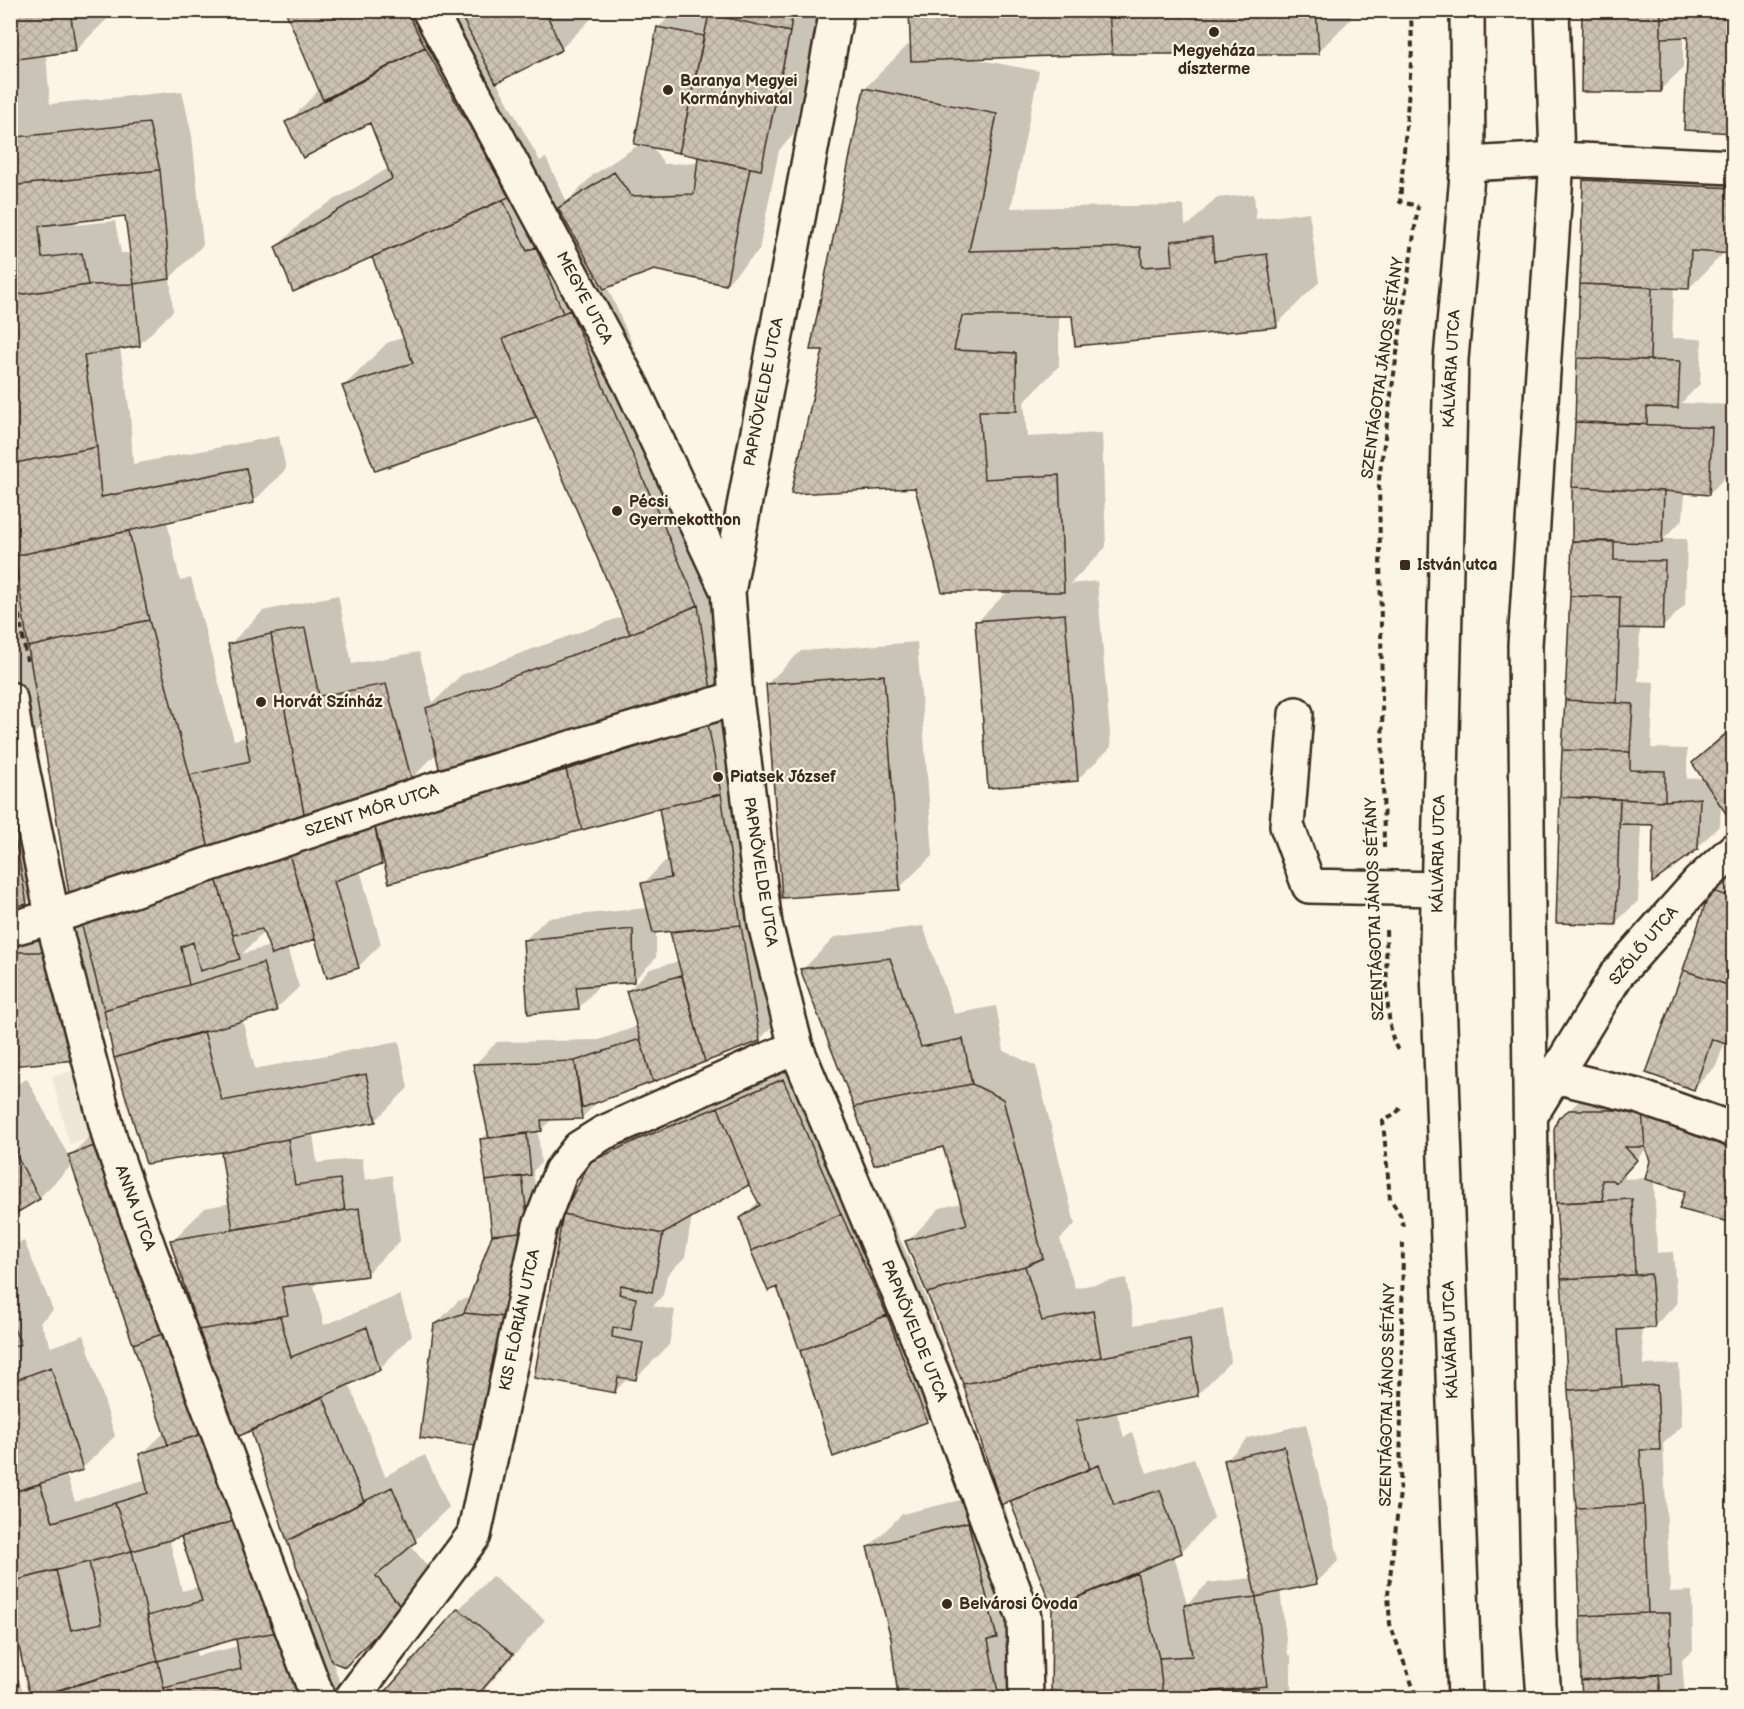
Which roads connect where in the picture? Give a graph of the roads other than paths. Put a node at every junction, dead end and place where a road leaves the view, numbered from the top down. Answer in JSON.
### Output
{"nodes":[{"id":1,"x":429,"y":10,"type":"edge"},
{"id":2,"x":837,"y":10,"type":"edge"},
{"id":3,"x":1467,"y":10,"type":"edge"},
{"id":4,"x":1552,"y":10,"type":"edge"},
{"id":5,"x":1557,"y":159,"type":"junction"},
{"id":6,"x":1468,"y":164,"type":"junction"},
{"id":7,"x":1734,"y":167,"type":"edge"},
{"id":8,"x":728,"y":592,"type":"junction"},
{"id":9,"x":736,"y":698,"type":"junction"},
{"id":10,"x":10,"y":699,"type":"edge"},
{"id":11,"x":1296,"y":714,"type":"dead end"},
{"id":12,"x":1734,"y":850,"type":"edge"},
{"id":13,"x":1438,"y":890,"type":"junction"},
{"id":14,"x":52,"y":917,"type":"junction"},
{"id":15,"x":10,"y":929,"type":"edge"},
{"id":16,"x":796,"y":1047,"type":"junction"},
{"id":17,"x":1555,"y":1076,"type":"junction"},
{"id":18,"x":1531,"y":1115,"type":"junction"},
{"id":19,"x":1734,"y":1130,"type":"edge"},
{"id":20,"x":318,"y":1698,"type":"edge"},
{"id":21,"x":352,"y":1698,"type":"edge"},
{"id":22,"x":1026,"y":1698,"type":"edge"},
{"id":23,"x":1465,"y":1698,"type":"edge"},
{"id":24,"x":1544,"y":1698,"type":"edge"}],
"edges":[{"from":1,"to":8,"type":"street","name":"MEGYE UTCA"},
{"from":2,"to":8,"type":"street","name":"PAPNÖVELDE UTCA"},
{"from":3,"to":6,"type":"street","name":"KÁLVÁRIA UTCA"},
{"from":4,"to":5,"type":"street"},
{"from":5,"to":6,"type":"street"},
{"from":5,"to":7,"type":"street"},
{"from":5,"to":18,"type":"street"},
{"from":6,"to":13,"type":"street","name":"KÁLVÁRIA UTCA"},
{"from":8,"to":9,"type":"street","name":"PAPNÖVELDE UTCA"},
{"from":9,"to":14,"type":"street","name":"SZENT MÓR UTCA"},
{"from":9,"to":16,"type":"street","name":"PAPNÖVELDE UTCA"},
{"from":10,"to":14,"type":"street","name":"ANNA UTCA"},
{"from":11,"to":13,"type":"street"},
{"from":12,"to":17,"type":"street","name":"SZŐLŐ UTCA"},
{"from":13,"to":23,"type":"street","name":"KÁLVÁRIA UTCA"},
{"from":14,"to":15,"type":"street","name":"SZENT MÓR UTCA"},
{"from":14,"to":20,"type":"street","name":"ANNA UTCA"},
{"from":16,"to":21,"type":"street","name":"KIS FLÓRIÁN UTCA"},
{"from":16,"to":22,"type":"street","name":"PAPNÖVELDE UTCA"},
{"from":17,"to":18,"type":"street","name":"SZŐLŐ UTCA"},
{"from":17,"to":19,"type":"street"},
{"from":18,"to":24,"type":"street"}]}
